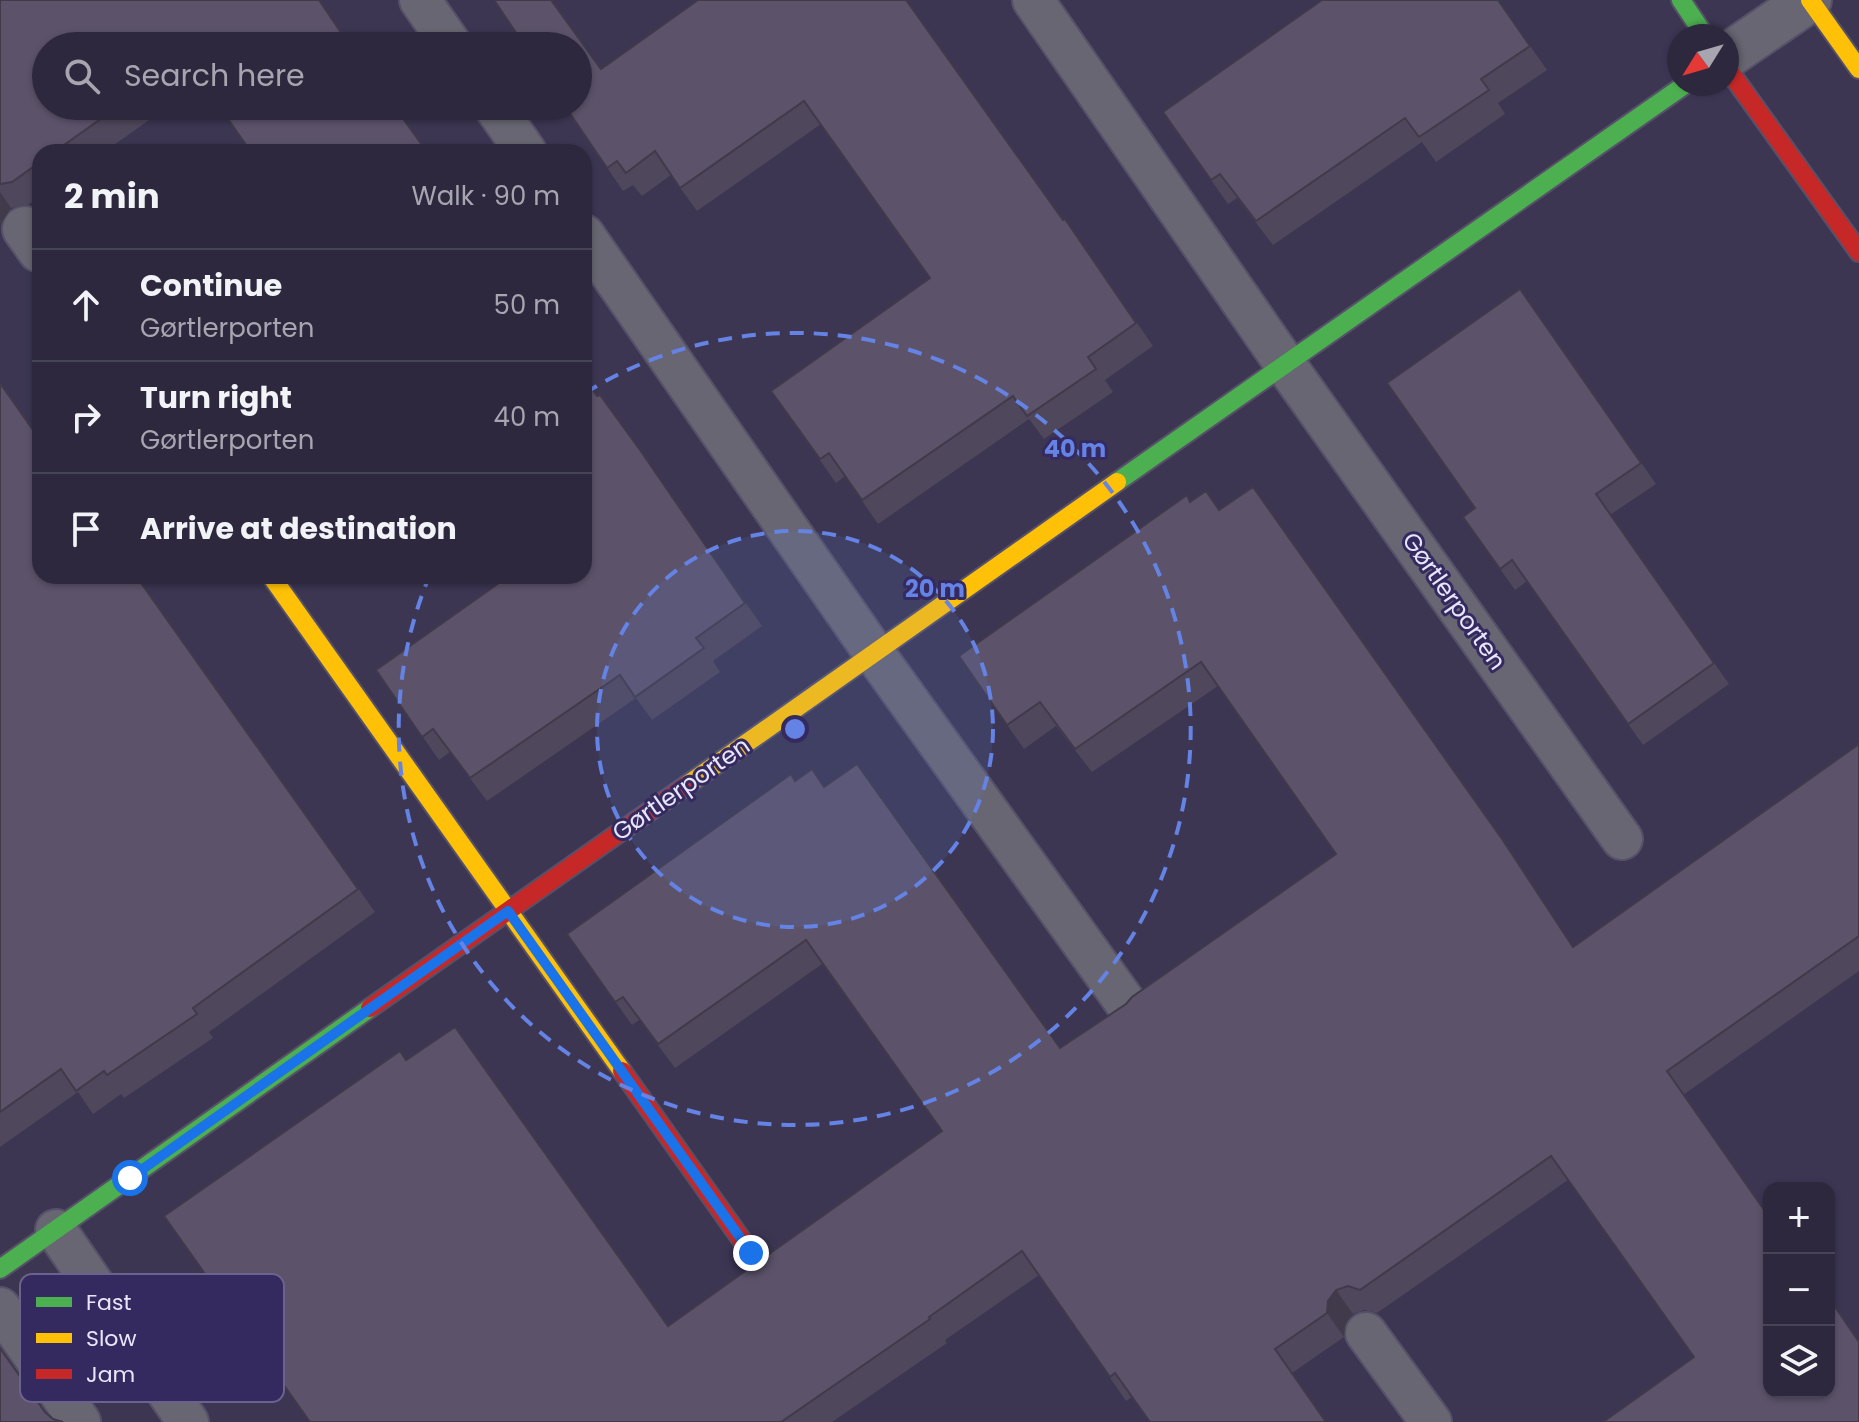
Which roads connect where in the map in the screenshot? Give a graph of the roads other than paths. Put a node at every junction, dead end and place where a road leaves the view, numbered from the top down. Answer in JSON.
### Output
{"nodes":[{"id":1,"x":420,"y":0,"type":"edge"},
{"id":2,"x":1033,"y":0,"type":"edge"},
{"id":3,"x":1681,"y":0,"type":"edge"},
{"id":4,"x":1810,"y":0,"type":"edge"},
{"id":5,"x":1697,"y":24,"type":"edge"},
{"id":6,"x":442,"y":32,"type":"edge"},
{"id":7,"x":1739,"y":48,"type":"edge"},
{"id":8,"x":1859,"y":69,"type":"edge"},
{"id":9,"x":1739,"y":85,"type":"edge"},
{"id":10,"x":1669,"y":96,"type":"edge"},
{"id":11,"x":504,"y":120,"type":"edge"},
{"id":12,"x":520,"y":144,"type":"edge"},
{"id":13,"x":592,"y":247,"type":"edge"},
{"id":14,"x":1859,"y":252,"type":"edge"},
{"id":15,"x":1285,"y":364,"type":"junction"},
{"id":16,"x":277,"y":584,"type":"edge"},
{"id":17,"x":874,"y":653,"type":"junction"},
{"id":18,"x":1622,"y":839,"type":"dead end"},
{"id":19,"x":508,"y":911,"type":"junction"},
{"id":20,"x":1130,"y":1009,"type":"edge"},
{"id":21,"x":56,"y":1230,"type":"junction"},
{"id":22,"x":751,"y":1253,"type":"dead end"},
{"id":23,"x":0,"y":1269,"type":"edge"},
{"id":24,"x":86,"y":1274,"type":"edge"},
{"id":25,"x":0,"y":1308,"type":"edge"},
{"id":26,"x":1366,"y":1333,"type":"edge"},
{"id":27,"x":20,"y":1336,"type":"edge"},
{"id":28,"x":66,"y":1402,"type":"edge"},
{"id":29,"x":174,"y":1402,"type":"edge"},
{"id":30,"x":80,"y":1422,"type":"edge"},
{"id":31,"x":188,"y":1422,"type":"edge"},
{"id":32,"x":1431,"y":1422,"type":"edge"}],
"edges":[{"from":1,"to":6,"type":"lane"},
{"from":2,"to":15,"type":"lane","name":"Gørtlerporten"},
{"from":3,"to":5,"type":"street"},
{"from":4,"to":7,"type":"street"},
{"from":4,"to":8,"type":"street"},
{"from":9,"to":14,"type":"street"},
{"from":10,"to":15,"type":"street","name":"Gørtlerporten"},
{"from":11,"to":12,"type":"lane"},
{"from":13,"to":17,"type":"lane"},
{"from":15,"to":17,"type":"street","name":"Gørtlerporten"},
{"from":15,"to":18,"type":"lane","name":"Gørtlerporten"},
{"from":16,"to":19,"type":"street"},
{"from":17,"to":19,"type":"street","name":"Gørtlerporten"},
{"from":17,"to":20,"type":"lane"},
{"from":19,"to":21,"type":"street","name":"Gørtlerporten"},
{"from":19,"to":22,"type":"street"},
{"from":21,"to":23,"type":"street","name":"Gørtlerporten"},
{"from":21,"to":24,"type":"lane"},
{"from":25,"to":27,"type":"lane"},
{"from":26,"to":32,"type":"lane"},
{"from":28,"to":30,"type":"lane"},
{"from":29,"to":31,"type":"lane"}]}
